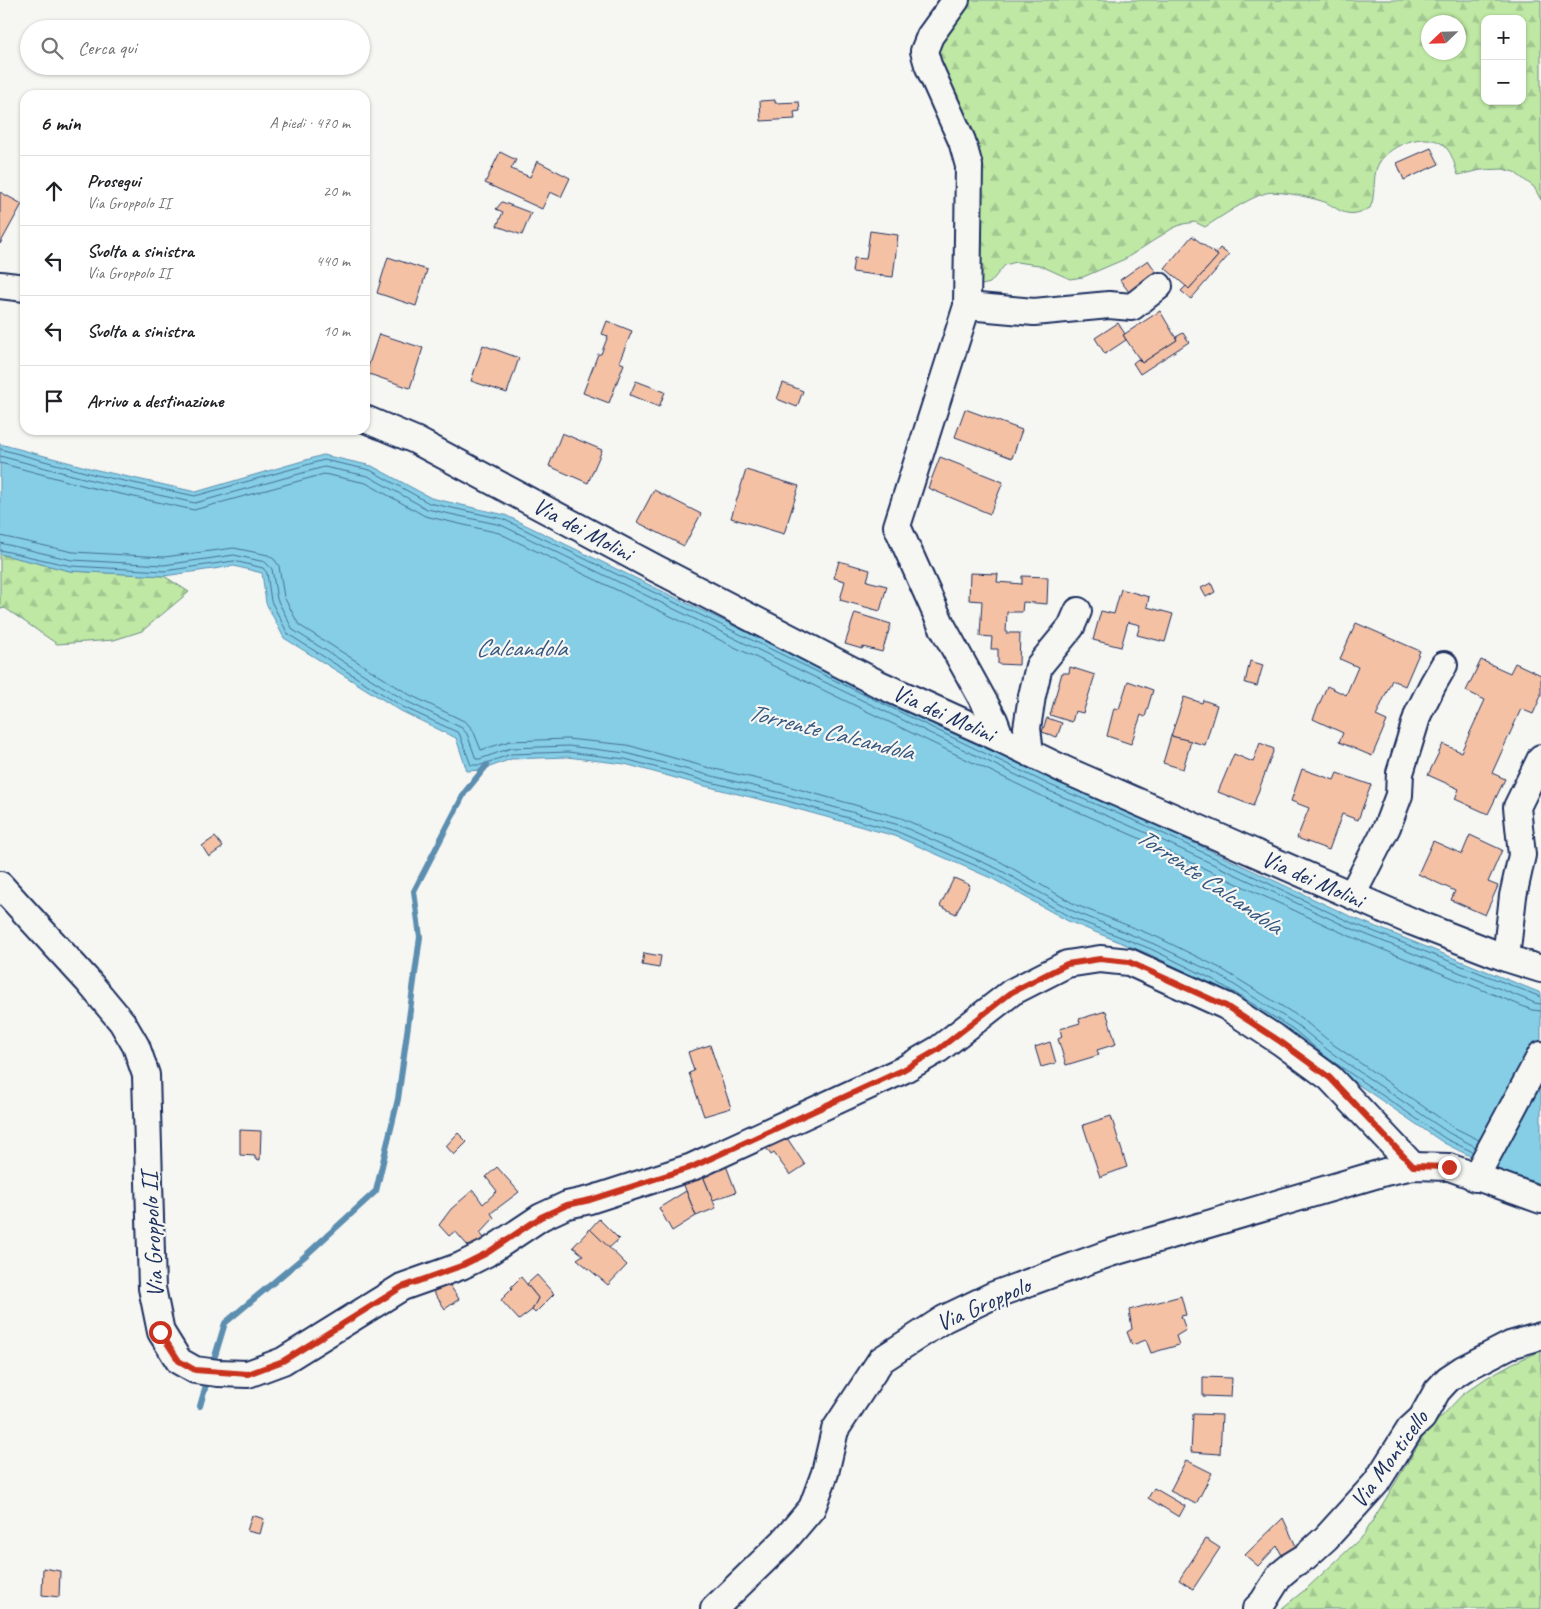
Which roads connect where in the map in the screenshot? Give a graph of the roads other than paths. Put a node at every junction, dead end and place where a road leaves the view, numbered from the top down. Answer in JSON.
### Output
{"nodes":[{"id":1,"x":956,"y":0,"type":"edge"},
{"id":2,"x":0,"y":285,"type":"edge"},
{"id":3,"x":1158,"y":286,"type":"dead end"},
{"id":4,"x":20,"y":287,"type":"edge"},
{"id":5,"x":968,"y":306,"type":"junction"},
{"id":6,"x":370,"y":420,"type":"edge"},
{"id":7,"x":1078,"y":611,"type":"dead end"},
{"id":8,"x":1444,"y":665,"type":"dead end"},
{"id":9,"x":1001,"y":739,"type":"junction"},
{"id":10,"x":1030,"y":753,"type":"junction"},
{"id":11,"x":1541,"y":758,"type":"edge"},
{"id":12,"x":0,"y":885,"type":"edge"},
{"id":13,"x":1352,"y":895,"type":"junction"},
{"id":14,"x":1506,"y":958,"type":"junction"},
{"id":15,"x":1541,"y":969,"type":"edge"},
{"id":16,"x":1541,"y":1055,"type":"edge"},
{"id":17,"x":1413,"y":1166,"type":"junction"},
{"id":18,"x":1478,"y":1172,"type":"junction"},
{"id":19,"x":1541,"y":1200,"type":"edge"},
{"id":20,"x":1541,"y":1336,"type":"edge"},
{"id":21,"x":714,"y":1609,"type":"edge"},
{"id":22,"x":1256,"y":1609,"type":"edge"}],
"edges":[{"from":1,"to":5,"type":"street"},
{"from":2,"to":4,"type":"street"},
{"from":3,"to":5,"type":"street"},
{"from":5,"to":9,"type":"street"},
{"from":6,"to":9,"type":"street","name":"Via dei Molini"},
{"from":7,"to":10,"type":"street"},
{"from":8,"to":13,"type":"street"},
{"from":9,"to":10,"type":"street","name":"Via dei Molini"},
{"from":10,"to":13,"type":"street","name":"Via dei Molini"},
{"from":11,"to":14,"type":"street"},
{"from":12,"to":17,"type":"street","name":"Via Groppolo II"},
{"from":13,"to":14,"type":"street","name":"Via dei Molini"},
{"from":14,"to":15,"type":"street","name":"Via dei Molini"},
{"from":16,"to":18,"type":"street"},
{"from":17,"to":18,"type":"street","name":"Via Groppolo"},
{"from":17,"to":21,"type":"street","name":"Via Groppolo"},
{"from":18,"to":19,"type":"street","name":"Via Groppolo"},
{"from":20,"to":22,"type":"street","name":"Via Monticello"}]}
